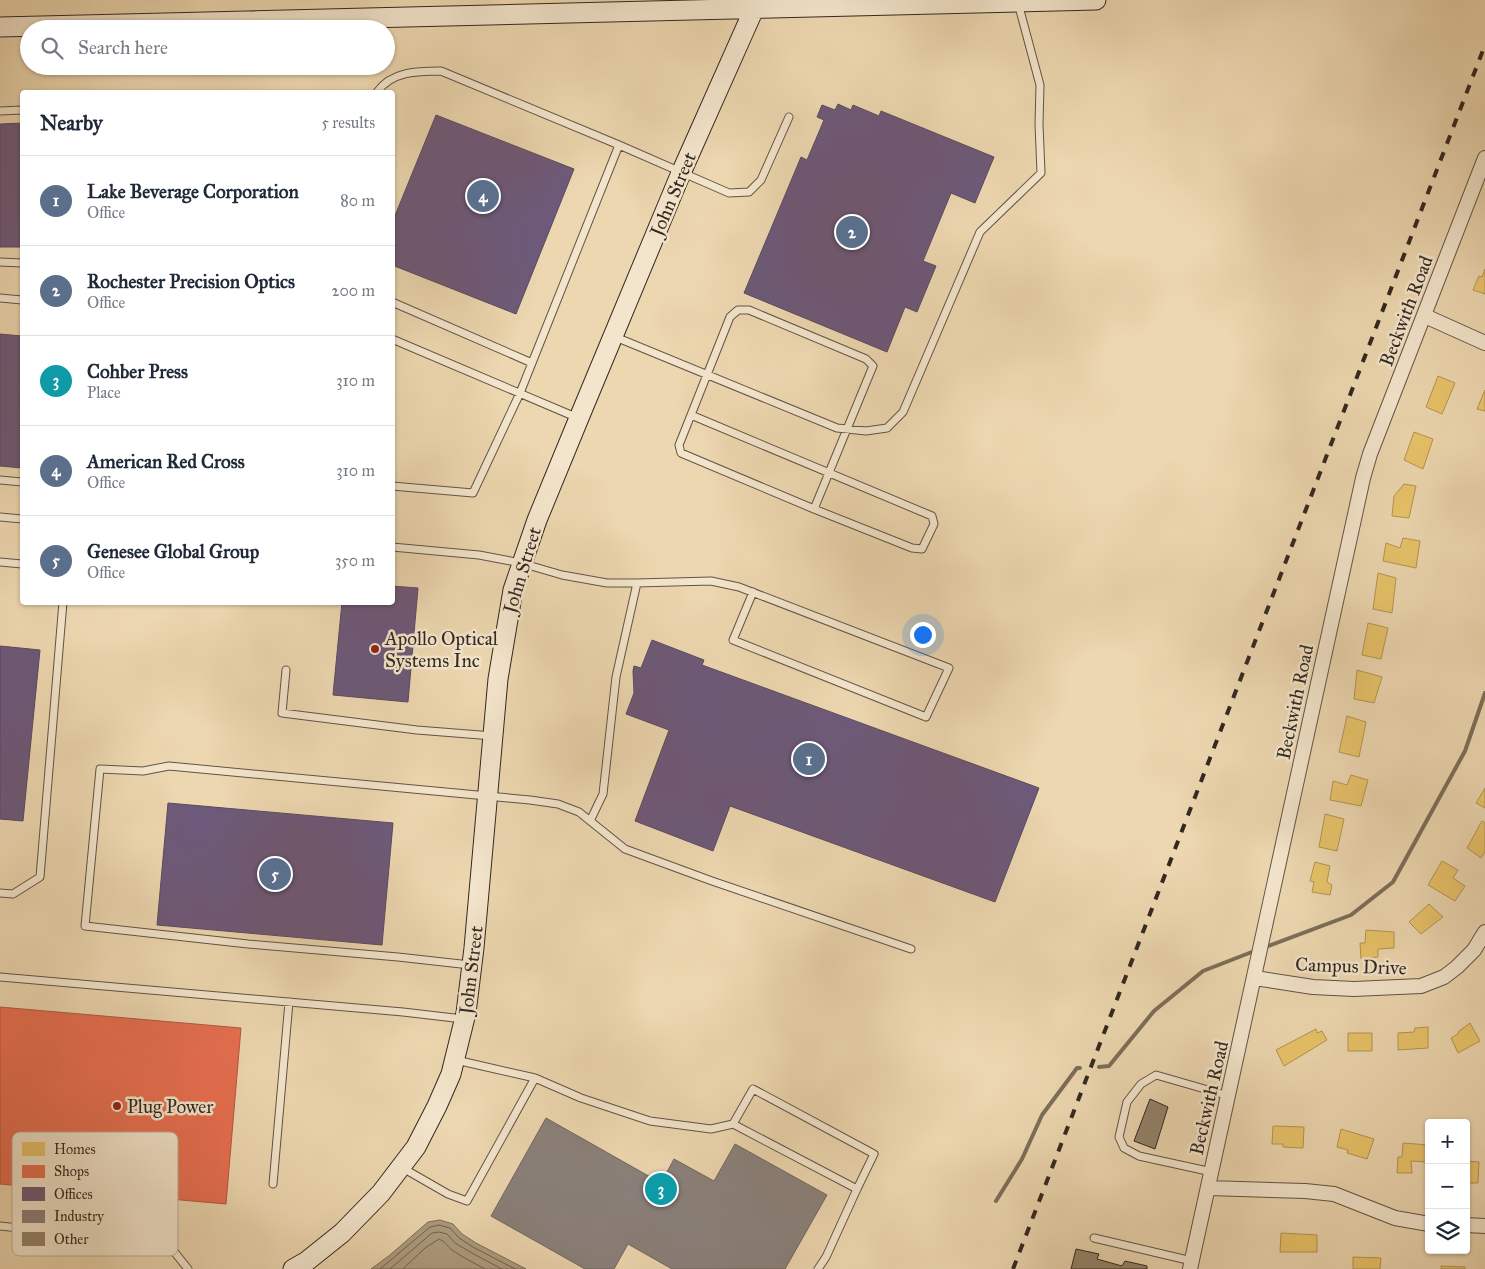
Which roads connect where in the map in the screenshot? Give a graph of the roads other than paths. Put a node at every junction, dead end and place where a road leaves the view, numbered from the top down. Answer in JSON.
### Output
{"nodes":[{"id":1,"x":1096,"y":0,"type":"edge"},
{"id":2,"x":1018,"y":2,"type":"junction"},
{"id":3,"x":756,"y":4,"type":"edge"},
{"id":4,"x":333,"y":20,"type":"edge"},
{"id":5,"x":0,"y":27,"type":"edge"},
{"id":6,"x":20,"y":27,"type":"edge"},
{"id":7,"x":379,"y":90,"type":"edge"},
{"id":8,"x":0,"y":110,"type":"edge"},
{"id":9,"x":20,"y":110,"type":"edge"},
{"id":10,"x":788,"y":117,"type":"dead end"},
{"id":11,"x":619,"y":145,"type":"junction"},
{"id":12,"x":1485,"y":158,"type":"edge"},
{"id":13,"x":681,"y":173,"type":"junction"},
{"id":14,"x":0,"y":262,"type":"edge"},
{"id":15,"x":20,"y":263,"type":"edge"},
{"id":16,"x":0,"y":298,"type":"edge"},
{"id":17,"x":20,"y":300,"type":"edge"},
{"id":18,"x":395,"y":303,"type":"edge"},
{"id":19,"x":1425,"y":316,"type":"junction"},
{"id":20,"x":613,"y":336,"type":"junction"},
{"id":21,"x":395,"y":340,"type":"edge"},
{"id":22,"x":1485,"y":343,"type":"edge"},
{"id":23,"x":532,"y":363,"type":"junction"},
{"id":24,"x":707,"y":374,"type":"junction"},
{"id":25,"x":520,"y":393,"type":"junction"},
{"id":26,"x":691,"y":415,"type":"junction"},
{"id":27,"x":579,"y":418,"type":"junction"},
{"id":28,"x":848,"y":429,"type":"junction"},
{"id":29,"x":829,"y":472,"type":"junction"},
{"id":30,"x":0,"y":480,"type":"edge"},
{"id":31,"x":20,"y":482,"type":"edge"},
{"id":32,"x":395,"y":486,"type":"edge"},
{"id":33,"x":814,"y":509,"type":"junction"},
{"id":34,"x":0,"y":517,"type":"edge"},
{"id":35,"x":20,"y":520,"type":"edge"},
{"id":36,"x":395,"y":547,"type":"edge"},
{"id":37,"x":0,"y":562,"type":"edge"},
{"id":38,"x":20,"y":564,"type":"edge"},
{"id":39,"x":521,"y":564,"type":"junction"},
{"id":40,"x":637,"y":582,"type":"junction"},
{"id":41,"x":753,"y":592,"type":"junction"},
{"id":42,"x":63,"y":605,"type":"edge"},
{"id":43,"x":286,"y":670,"type":"dead end"},
{"id":44,"x":493,"y":736,"type":"junction"},
{"id":45,"x":488,"y":797,"type":"junction"},
{"id":46,"x":590,"y":821,"type":"junction"},
{"id":47,"x":0,"y":893,"type":"edge"},
{"id":48,"x":1485,"y":932,"type":"edge"},
{"id":49,"x":911,"y":950,"type":"dead end"},
{"id":50,"x":472,"y":966,"type":"junction"},
{"id":51,"x":0,"y":977,"type":"edge"},
{"id":52,"x":1255,"y":978,"type":"junction"},
{"id":53,"x":288,"y":1002,"type":"junction"},
{"id":54,"x":465,"y":1019,"type":"junction"},
{"id":55,"x":456,"y":1060,"type":"junction"},
{"id":56,"x":535,"y":1078,"type":"junction"},
{"id":57,"x":1229,"y":1096,"type":"junction"},
{"id":58,"x":733,"y":1124,"type":"junction"},
{"id":59,"x":401,"y":1167,"type":"junction"},
{"id":60,"x":1212,"y":1172,"type":"junction"},
{"id":61,"x":273,"y":1184,"type":"dead end"},
{"id":62,"x":1208,"y":1188,"type":"junction"},
{"id":63,"x":857,"y":1189,"type":"junction"},
{"id":64,"x":1425,"y":1223,"type":"edge"},
{"id":65,"x":1470,"y":1225,"type":"edge"},
{"id":66,"x":1485,"y":1226,"type":"edge"},
{"id":67,"x":1094,"y":1238,"type":"dead end"},
{"id":68,"x":178,"y":1256,"type":"edge"},
{"id":69,"x":1191,"y":1265,"type":"edge"},
{"id":70,"x":188,"y":1269,"type":"edge"},
{"id":71,"x":293,"y":1269,"type":"edge"},
{"id":72,"x":818,"y":1269,"type":"edge"}],
"edges":[{"from":1,"to":2,"type":"street"},
{"from":2,"to":3,"type":"street"},
{"from":2,"to":28,"type":"lane"},
{"from":3,"to":4,"type":"street"},
{"from":3,"to":13,"type":"street","name":"John Street"},
{"from":5,"to":6,"type":"street"},
{"from":7,"to":11,"type":"lane"},
{"from":8,"to":9,"type":"lane"},
{"from":10,"to":13,"type":"lane"},
{"from":11,"to":13,"type":"lane"},
{"from":11,"to":23,"type":"lane"},
{"from":12,"to":19,"type":"street","name":"Beckwith Road"},
{"from":13,"to":20,"type":"street","name":"John Street"},
{"from":14,"to":15,"type":"lane"},
{"from":16,"to":17,"type":"lane"},
{"from":18,"to":23,"type":"lane"},
{"from":19,"to":22,"type":"street"},
{"from":19,"to":52,"type":"street","name":"Beckwith Road"},
{"from":20,"to":24,"type":"lane"},
{"from":20,"to":27,"type":"street","name":"John Street"},
{"from":21,"to":25,"type":"lane"},
{"from":23,"to":25,"type":"lane"},
{"from":24,"to":26,"type":"lane"},
{"from":24,"to":28,"type":"lane"},
{"from":24,"to":28,"type":"lane"},
{"from":25,"to":27,"type":"lane"},
{"from":25,"to":32,"type":"lane"},
{"from":26,"to":29,"type":"lane"},
{"from":26,"to":33,"type":"lane"},
{"from":27,"to":39,"type":"street","name":"John Street"},
{"from":28,"to":29,"type":"lane"},
{"from":29,"to":33,"type":"lane"},
{"from":29,"to":33,"type":"lane"},
{"from":30,"to":31,"type":"lane"},
{"from":34,"to":35,"type":"lane"},
{"from":36,"to":39,"type":"lane"},
{"from":37,"to":38,"type":"lane"},
{"from":39,"to":40,"type":"lane"},
{"from":39,"to":44,"type":"street","name":"John Street"},
{"from":40,"to":41,"type":"lane"},
{"from":40,"to":46,"type":"lane"},
{"from":41,"to":41,"type":"lane"},
{"from":42,"to":47,"type":"lane"},
{"from":43,"to":44,"type":"lane"},
{"from":44,"to":45,"type":"street","name":"John Street"},
{"from":45,"to":46,"type":"lane"},
{"from":45,"to":50,"type":"street","name":"John Street"},
{"from":45,"to":50,"type":"lane"},
{"from":46,"to":49,"type":"lane"},
{"from":48,"to":52,"type":"street","name":"Campus Drive"},
{"from":50,"to":54,"type":"street","name":"John Street"},
{"from":51,"to":53,"type":"lane"},
{"from":52,"to":57,"type":"street","name":"Beckwith Road"},
{"from":53,"to":54,"type":"lane"},
{"from":53,"to":61,"type":"lane"},
{"from":54,"to":55,"type":"street","name":"John Street"},
{"from":55,"to":56,"type":"lane"},
{"from":55,"to":59,"type":"street","name":"John Street"},
{"from":56,"to":58,"type":"lane"},
{"from":56,"to":59,"type":"lane"},
{"from":57,"to":60,"type":"street","name":"Beckwith Road"},
{"from":57,"to":60,"type":"lane"},
{"from":58,"to":63,"type":"lane"},
{"from":58,"to":63,"type":"lane"},
{"from":59,"to":71,"type":"street","name":"John Street"},
{"from":60,"to":62,"type":"street","name":"Beckwith Road"},
{"from":62,"to":64,"type":"street"},
{"from":62,"to":69,"type":"street","name":"Beckwith Road"},
{"from":63,"to":72,"type":"lane"},
{"from":65,"to":66,"type":"street"},
{"from":67,"to":69,"type":"lane"},
{"from":68,"to":70,"type":"lane"}]}
